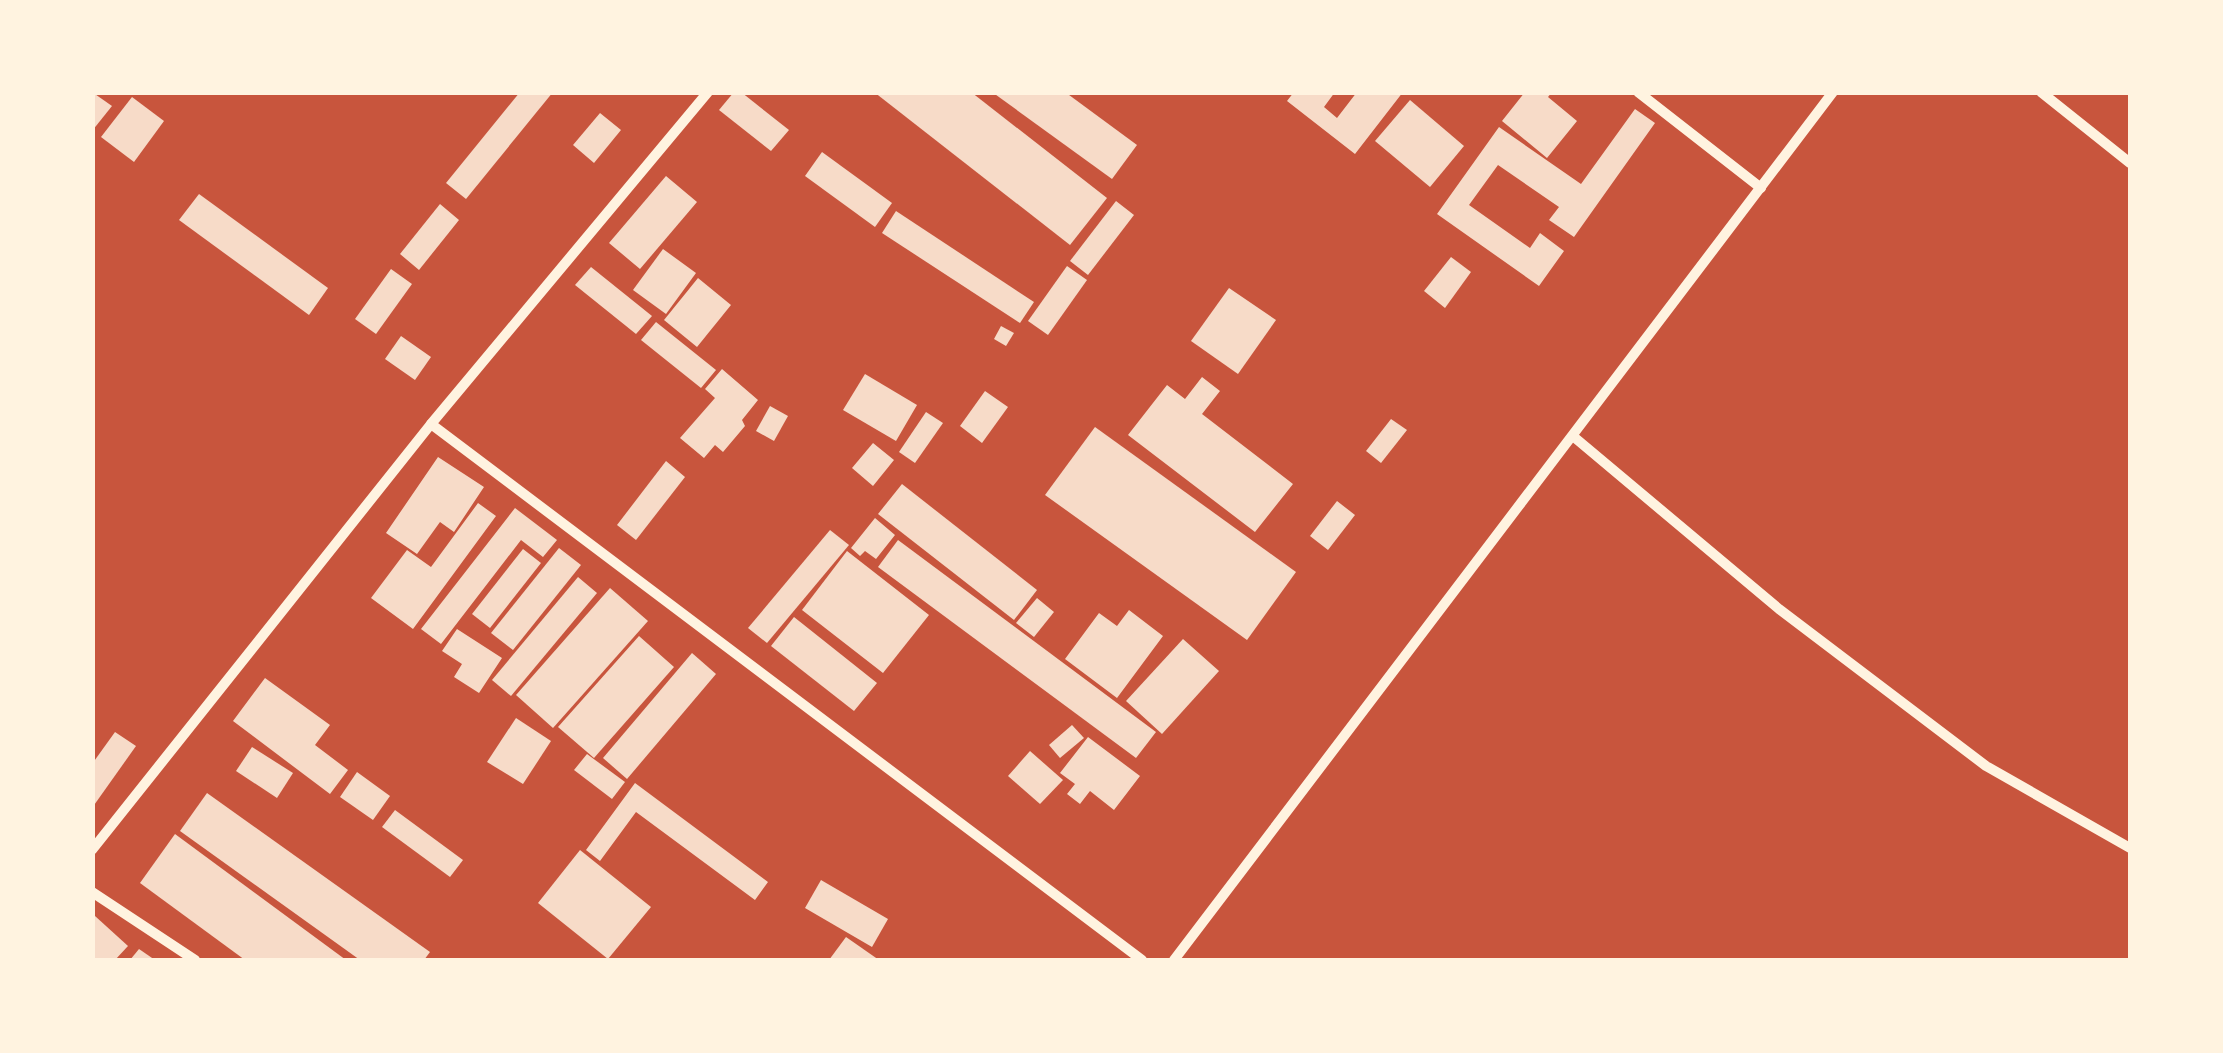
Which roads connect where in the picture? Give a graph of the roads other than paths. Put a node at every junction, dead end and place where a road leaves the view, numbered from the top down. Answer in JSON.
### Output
{"nodes":[{"id":1,"x":708,"y":92,"type":"edge"},
{"id":2,"x":1638,"y":92,"type":"edge"},
{"id":3,"x":1833,"y":92,"type":"edge"},
{"id":4,"x":2041,"y":92,"type":"edge"},
{"id":5,"x":2130,"y":162,"type":"edge"},
{"id":6,"x":1761,"y":188,"type":"junction"},
{"id":7,"x":431,"y":424,"type":"junction"},
{"id":8,"x":1574,"y":437,"type":"junction"},
{"id":9,"x":2130,"y":848,"type":"edge"},
{"id":10,"x":92,"y":850,"type":"edge"},
{"id":11,"x":92,"y":892,"type":"edge"},
{"id":12,"x":195,"y":960,"type":"edge"},
{"id":13,"x":1142,"y":960,"type":"edge"},
{"id":14,"x":1174,"y":960,"type":"edge"}],
"edges":[{"from":1,"to":7,"type":"street"},
{"from":2,"to":6,"type":"street"},
{"from":3,"to":6,"type":"street"},
{"from":4,"to":5,"type":"street"},
{"from":6,"to":8,"type":"street"},
{"from":7,"to":10,"type":"street"},
{"from":7,"to":13,"type":"street"},
{"from":8,"to":9,"type":"street"},
{"from":8,"to":14,"type":"street"},
{"from":11,"to":12,"type":"street"}]}
